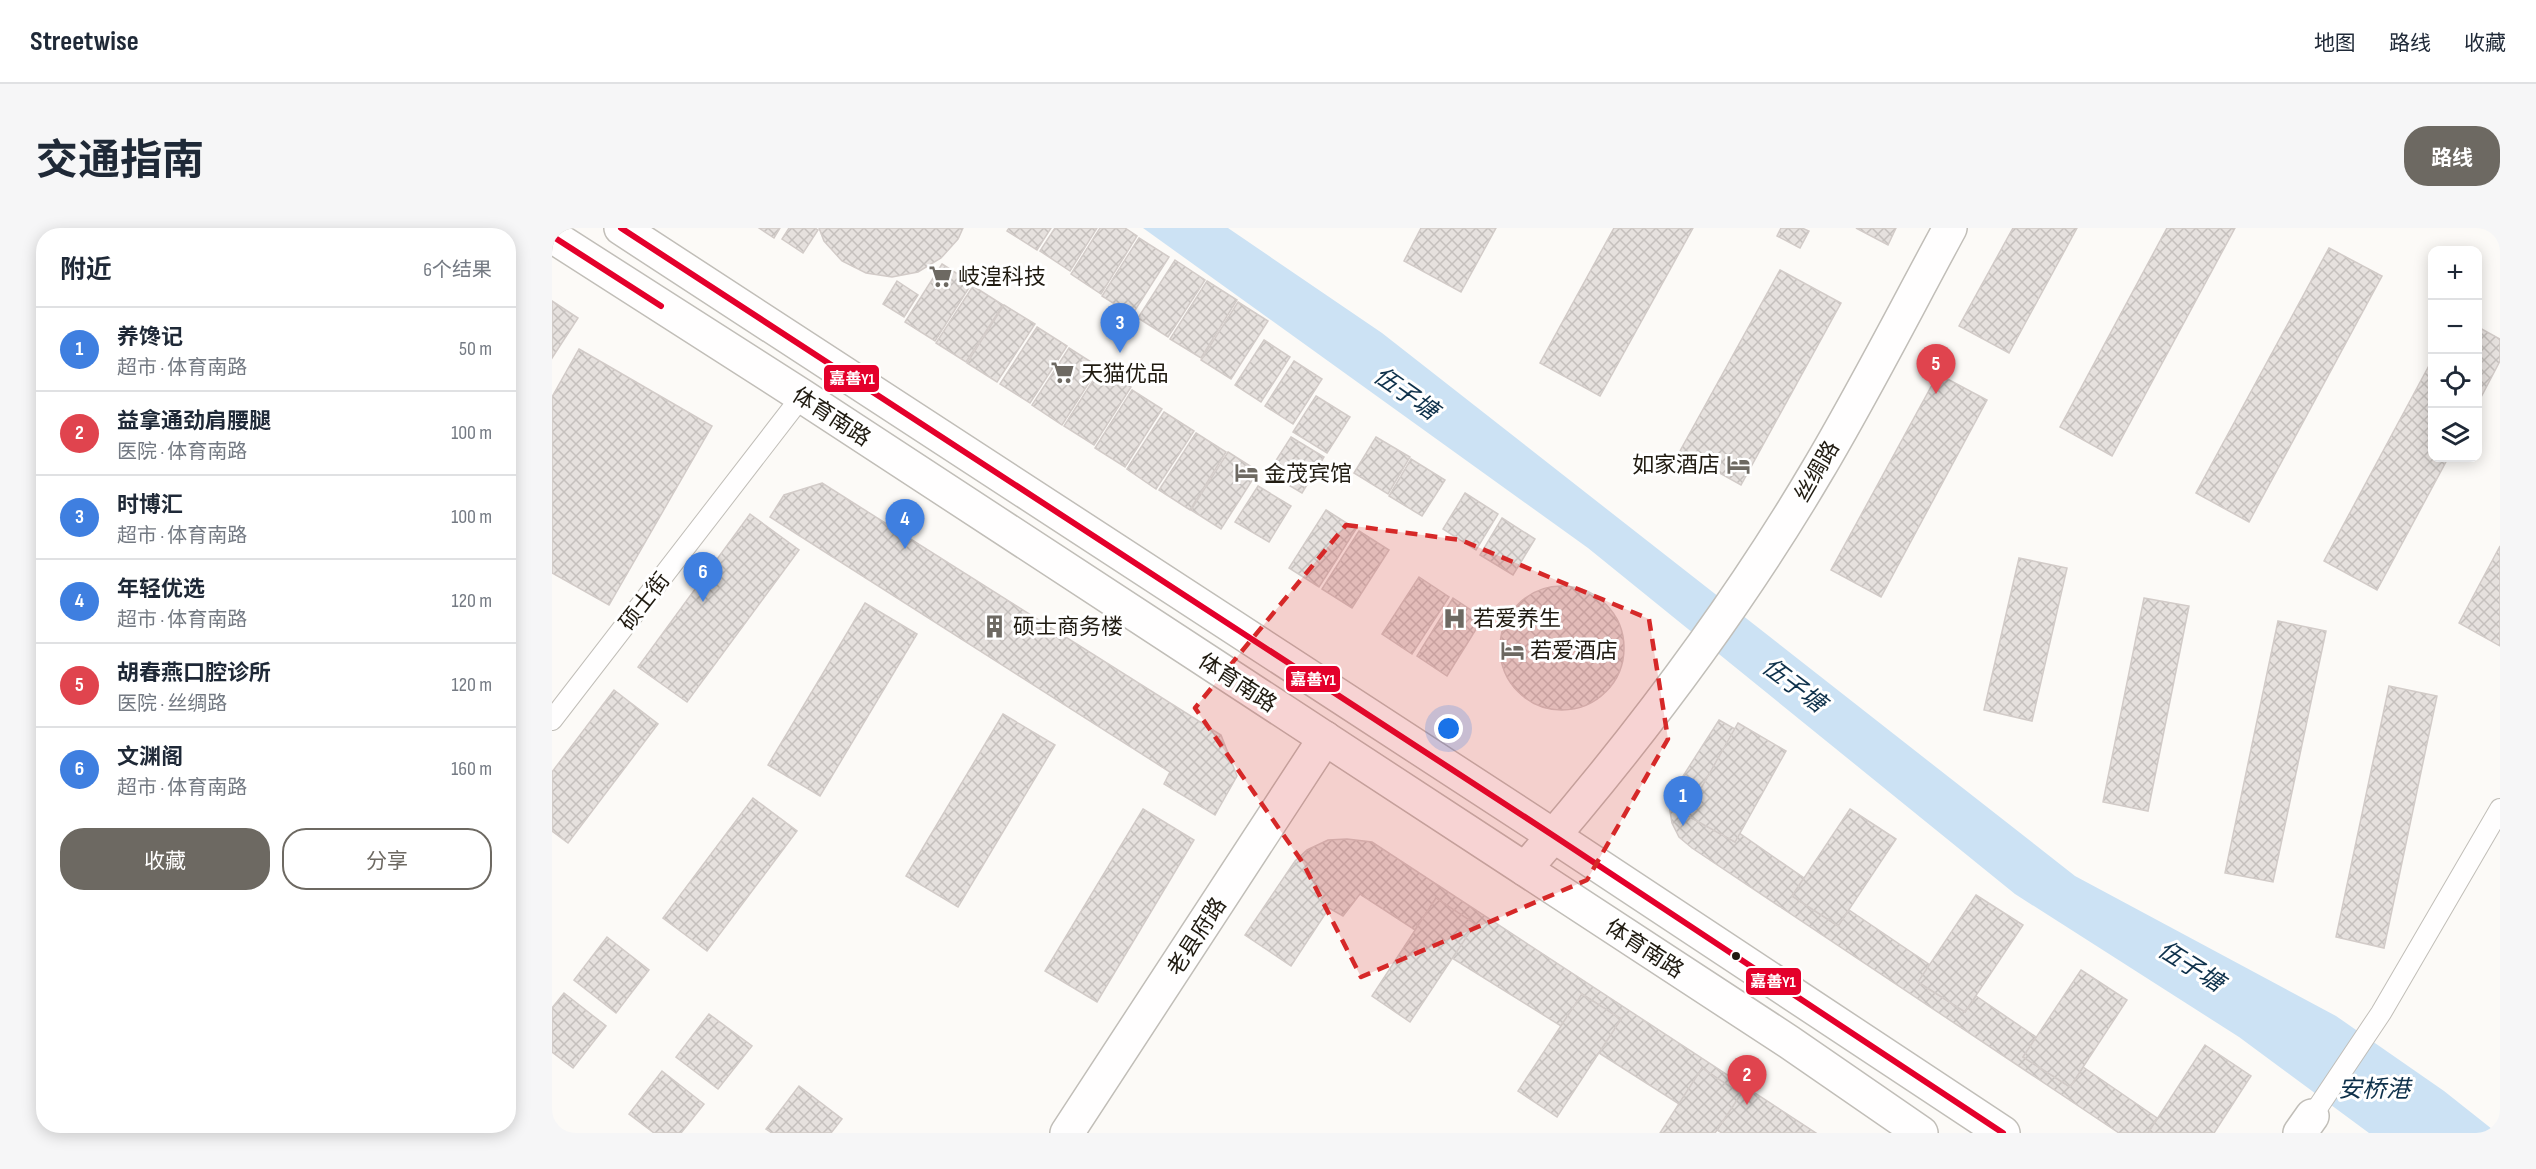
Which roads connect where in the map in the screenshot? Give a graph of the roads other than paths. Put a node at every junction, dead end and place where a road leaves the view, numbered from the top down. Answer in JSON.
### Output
{"nodes":[{"id":1,"x":621,"y":228,"type":"edge"},
{"id":2,"x":1950,"y":228,"type":"edge"},
{"id":3,"x":552,"y":236,"type":"edge"},
{"id":4,"x":802,"y":396,"type":"junction"},
{"id":5,"x":552,"y":720,"type":"edge"},
{"id":6,"x":1325,"y":738,"type":"junction"},
{"id":7,"x":2500,"y":809,"type":"edge"},
{"id":8,"x":1554,"y":836,"type":"junction"},
{"id":9,"x":1525,"y":869,"type":"junction"},
{"id":10,"x":2306,"y":1124,"type":"edge"},
{"id":11,"x":1067,"y":1133,"type":"edge"},
{"id":12,"x":1921,"y":1133,"type":"edge"},
{"id":13,"x":2003,"y":1133,"type":"edge"}],
"edges":[{"from":1,"to":8,"type":"main road","name":"体育南路"},
{"from":2,"to":8,"type":"main road","name":"丝绸路"},
{"from":3,"to":4,"type":"main road","name":"体育南路"},
{"from":4,"to":5,"type":"lane","name":"硕士街"},
{"from":4,"to":6,"type":"main road","name":"体育南路"},
{"from":6,"to":9,"type":"main road","name":"体育南路"},
{"from":6,"to":11,"type":"main road","name":"老县府路"},
{"from":7,"to":10,"type":"lane"},
{"from":8,"to":9,"type":"main road","name":"丝绸路"},
{"from":8,"to":13,"type":"main road","name":"体育南路"},
{"from":9,"to":12,"type":"main road","name":"体育南路"}]}
